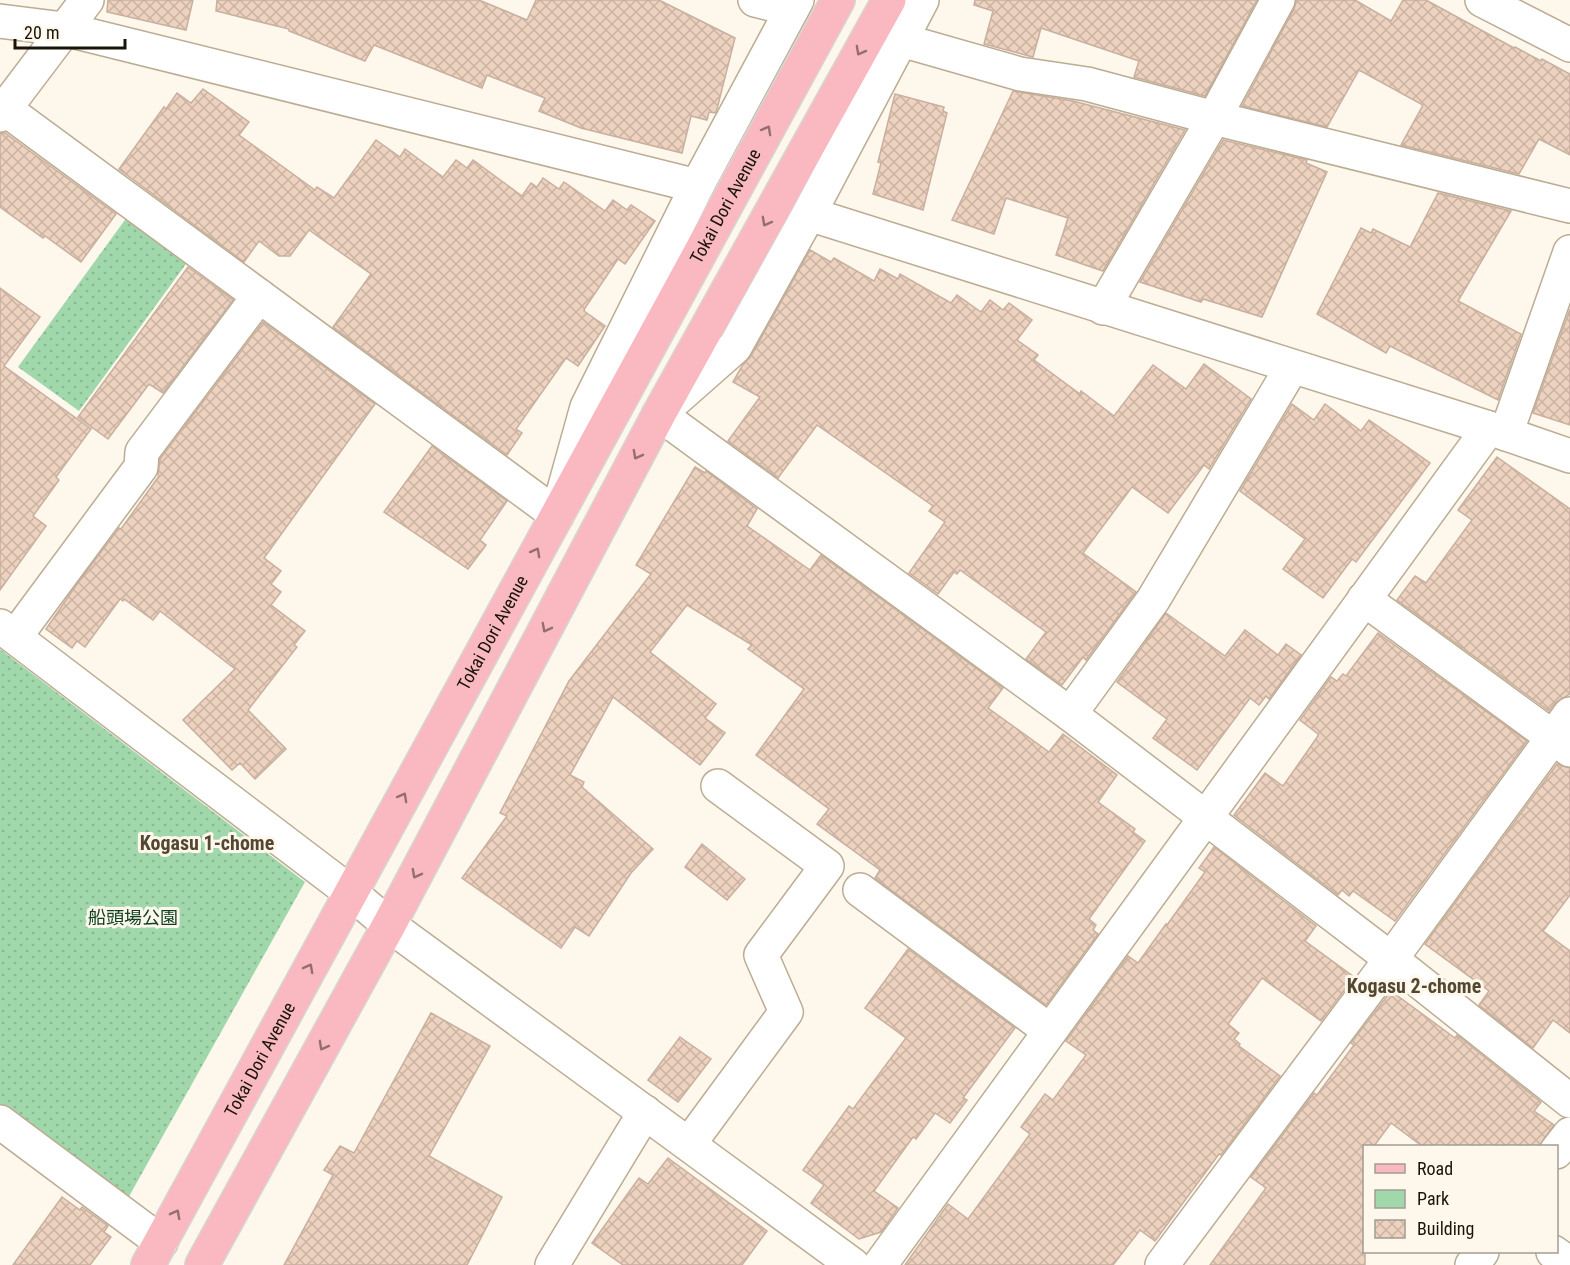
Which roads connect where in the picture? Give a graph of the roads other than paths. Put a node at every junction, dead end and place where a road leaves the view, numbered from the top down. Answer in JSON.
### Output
{"nodes":[{"id":1,"x":87,"y":0,"type":"edge"},
{"id":2,"x":755,"y":0,"type":"edge"},
{"id":3,"x":838,"y":0,"type":"edge"},
{"id":4,"x":889,"y":0,"type":"edge"},
{"id":5,"x":922,"y":0,"type":"edge"},
{"id":6,"x":1278,"y":0,"type":"edge"},
{"id":7,"x":1482,"y":0,"type":"edge"},
{"id":8,"x":795,"y":4,"type":"edge"},
{"id":9,"x":0,"y":21,"type":"edge"},
{"id":10,"x":64,"y":29,"type":"junction"},
{"id":11,"x":901,"y":40,"type":"junction"},
{"id":12,"x":1570,"y":45,"type":"edge"},
{"id":13,"x":2,"y":112,"type":"edge"},
{"id":14,"x":1214,"y":118,"type":"junction"},
{"id":15,"x":697,"y":186,"type":"junction"},
{"id":16,"x":1570,"y":206,"type":"edge"},
{"id":17,"x":809,"y":214,"type":"junction"},
{"id":18,"x":1570,"y":252,"type":"edge"},
{"id":19,"x":259,"y":296,"type":"junction"},
{"id":20,"x":1103,"y":308,"type":"junction"},
{"id":21,"x":1293,"y":368,"type":"junction"},
{"id":22,"x":658,"y":414,"type":"junction"},
{"id":23,"x":1497,"y":431,"type":"junction"},
{"id":24,"x":1570,"y":456,"type":"edge"},
{"id":25,"x":556,"y":515,"type":"junction"},
{"id":26,"x":1364,"y":599,"type":"junction"},
{"id":27,"x":8,"y":631,"type":"edge"},
{"id":28,"x":1070,"y":714,"type":"junction"},
{"id":29,"x":1564,"y":734,"type":"edge"},
{"id":30,"x":718,"y":786,"type":"dead end"},
{"id":31,"x":1205,"y":817,"type":"junction"},
{"id":32,"x":860,"y":890,"type":"dead end"},
{"id":33,"x":351,"y":892,"type":"junction"},
{"id":34,"x":389,"y":925,"type":"junction"},
{"id":35,"x":1391,"y":959,"type":"junction"},
{"id":36,"x":1050,"y":1031,"type":"junction"},
{"id":37,"x":1570,"y":1101,"type":"edge"},
{"id":38,"x":645,"y":1112,"type":"junction"},
{"id":39,"x":0,"y":1122,"type":"edge"},
{"id":40,"x":1570,"y":1134,"type":"edge"},
{"id":41,"x":689,"y":1144,"type":"junction"},
{"id":42,"x":1558,"y":1151,"type":"edge"},
{"id":43,"x":155,"y":1253,"type":"edge"},
{"id":44,"x":1556,"y":1253,"type":"edge"},
{"id":45,"x":1570,"y":1264,"type":"edge"},
{"id":46,"x":202,"y":1265,"type":"edge"},
{"id":47,"x":552,"y":1265,"type":"edge"},
{"id":48,"x":853,"y":1265,"type":"edge"},
{"id":49,"x":880,"y":1265,"type":"edge"},
{"id":50,"x":1162,"y":1265,"type":"edge"}],
"edges":[{"from":1,"to":10,"type":"street"},
{"from":2,"to":8,"type":"street"},
{"from":25,"to":3,"type":"main road","name":"Tokai Dori Avenue","one_way":true},
{"from":4,"to":22,"type":"main road","one_way":true},
{"from":5,"to":11,"type":"street"},
{"from":6,"to":14,"type":"street"},
{"from":7,"to":12,"type":"street"},
{"from":8,"to":15,"type":"street"},
{"from":9,"to":10,"type":"street"},
{"from":10,"to":13,"type":"street"},
{"from":10,"to":15,"type":"street"},
{"from":11,"to":14,"type":"street"},
{"from":11,"to":17,"type":"street"},
{"from":13,"to":19,"type":"street"},
{"from":14,"to":16,"type":"street"},
{"from":14,"to":20,"type":"street"},
{"from":15,"to":25,"type":"street"},
{"from":17,"to":20,"type":"street"},
{"from":17,"to":22,"type":"street"},
{"from":18,"to":23,"type":"street"},
{"from":19,"to":25,"type":"street"},
{"from":19,"to":27,"type":"street"},
{"from":20,"to":21,"type":"street"},
{"from":21,"to":23,"type":"street"},
{"from":21,"to":28,"type":"street"},
{"from":22,"to":28,"type":"street"},
{"from":22,"to":34,"type":"main road","one_way":true},
{"from":23,"to":24,"type":"street"},
{"from":23,"to":26,"type":"street"},
{"from":33,"to":25,"type":"main road","name":"Tokai Dori Avenue","one_way":true},
{"from":26,"to":29,"type":"street"},
{"from":26,"to":31,"type":"street"},
{"from":27,"to":33,"type":"street"},
{"from":28,"to":31,"type":"street"},
{"from":29,"to":35,"type":"street"},
{"from":30,"to":41,"type":"street"},
{"from":31,"to":35,"type":"street"},
{"from":31,"to":36,"type":"street"},
{"from":32,"to":36,"type":"street"},
{"from":33,"to":34,"type":"street"},
{"from":43,"to":33,"type":"main road","name":"Tokai Dori Avenue","one_way":true},
{"from":34,"to":38,"type":"street"},
{"from":34,"to":46,"type":"main road","one_way":true},
{"from":35,"to":37,"type":"street"},
{"from":35,"to":50,"type":"street"},
{"from":36,"to":49,"type":"street"},
{"from":38,"to":41,"type":"street"},
{"from":38,"to":47,"type":"street"},
{"from":39,"to":43,"type":"street"},
{"from":40,"to":42,"type":"street"},
{"from":41,"to":48,"type":"street"},
{"from":44,"to":45,"type":"street"}]}
